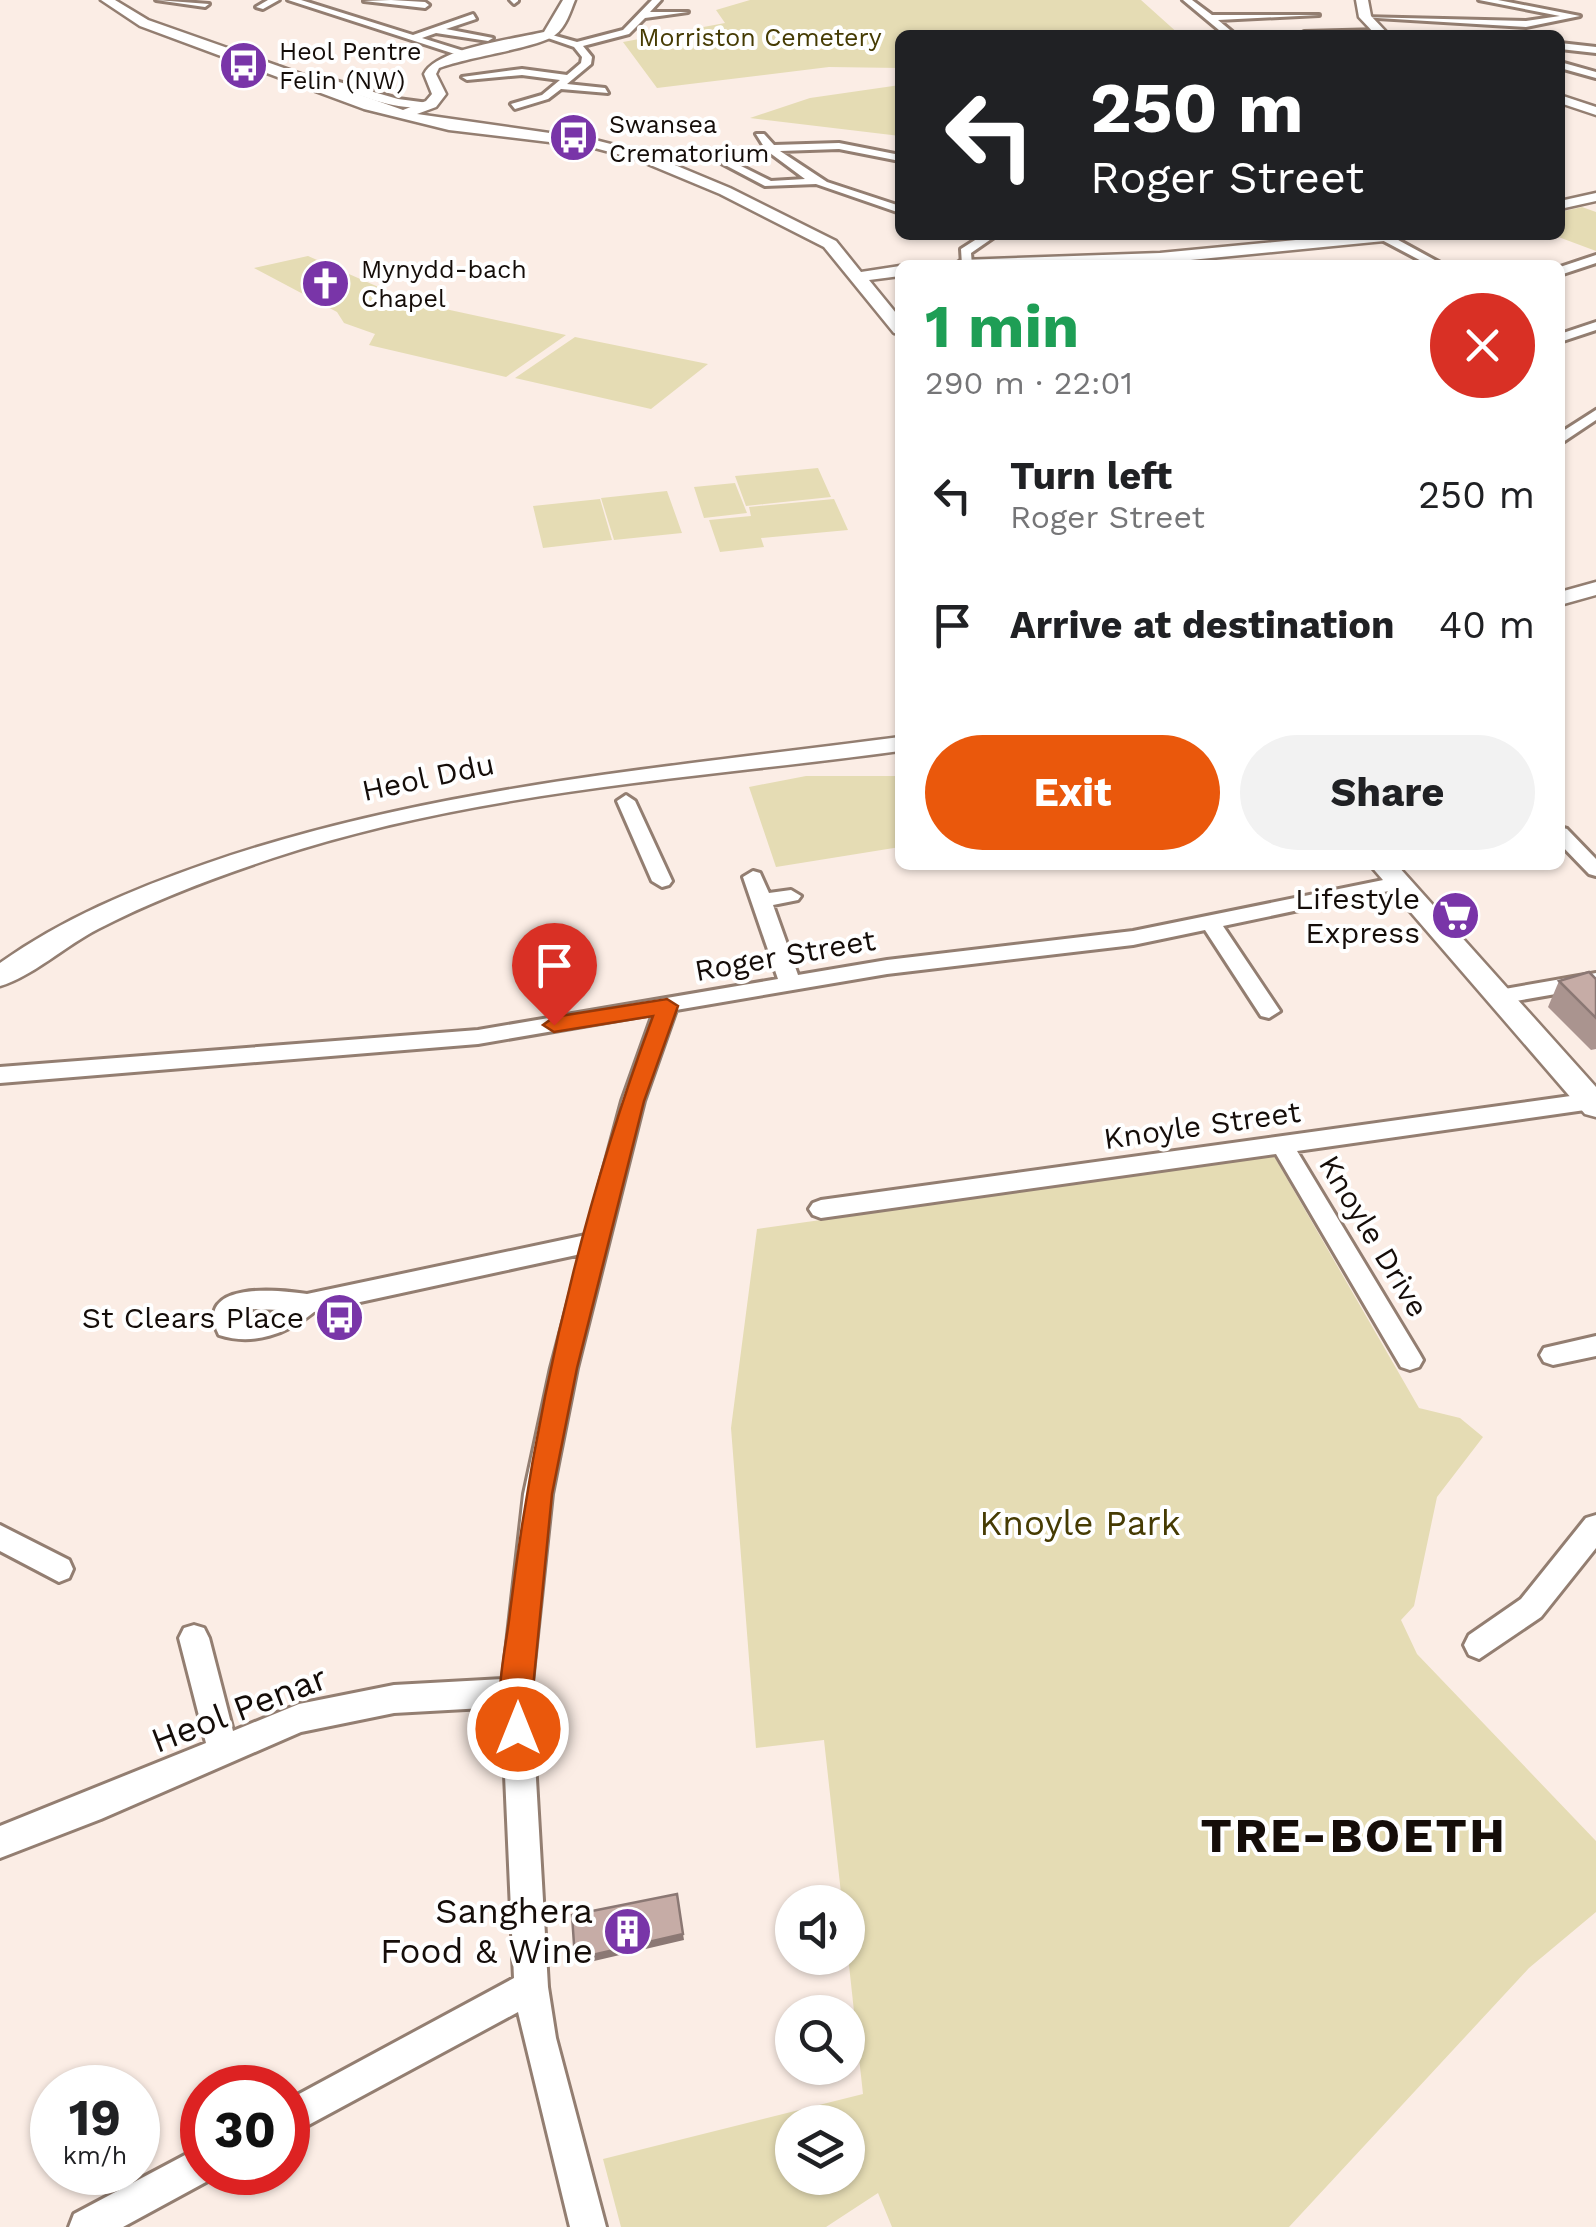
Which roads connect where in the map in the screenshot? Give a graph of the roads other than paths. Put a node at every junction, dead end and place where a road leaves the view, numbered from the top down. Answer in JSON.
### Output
{"nodes":[{"id":1,"x":108,"y":0,"type":"edge"},
{"id":2,"x":160,"y":0,"type":"edge"},
{"id":3,"x":275,"y":0,"type":"edge"},
{"id":4,"x":292,"y":0,"type":"edge"},
{"id":5,"x":369,"y":0,"type":"edge"},
{"id":6,"x":569,"y":0,"type":"edge"},
{"id":7,"x":657,"y":0,"type":"edge"},
{"id":8,"x":1187,"y":0,"type":"edge"},
{"id":9,"x":1362,"y":0,"type":"edge"},
{"id":10,"x":1483,"y":0,"type":"edge"},
{"id":11,"x":1522,"y":3,"type":"edge"},
{"id":12,"x":205,"y":4,"type":"dead end"},
{"id":13,"x":425,"y":5,"type":"dead end"},
{"id":14,"x":260,"y":6,"type":"dead end"},
{"id":15,"x":328,"y":12,"type":"junction"},
{"id":16,"x":684,"y":12,"type":"dead end"},
{"id":17,"x":1315,"y":15,"type":"dead end"},
{"id":18,"x":645,"y":16,"type":"junction"},
{"id":19,"x":1364,"y":17,"type":"junction"},
{"id":20,"x":473,"y":18,"type":"dead end"},
{"id":21,"x":1210,"y":18,"type":"junction"},
{"id":22,"x":1494,"y":26,"type":"junction"},
{"id":23,"x":1226,"y":30,"type":"edge"},
{"id":24,"x":1376,"y":30,"type":"edge"},
{"id":25,"x":1462,"y":30,"type":"edge"},
{"id":26,"x":1521,"y":30,"type":"edge"},
{"id":27,"x":438,"y":31,"type":"junction"},
{"id":28,"x":548,"y":35,"type":"junction"},
{"id":29,"x":413,"y":38,"type":"junction"},
{"id":30,"x":488,"y":38,"type":"dead end"},
{"id":31,"x":577,"y":45,"type":"junction"},
{"id":32,"x":1565,"y":47,"type":"edge"},
{"id":33,"x":1596,"y":50,"type":"edge"},
{"id":34,"x":464,"y":54,"type":"junction"},
{"id":35,"x":1565,"y":63,"type":"edge"},
{"id":36,"x":1596,"y":75,"type":"edge"},
{"id":37,"x":467,"y":77,"type":"dead end"},
{"id":38,"x":564,"y":82,"type":"junction"},
{"id":39,"x":332,"y":83,"type":"dead end"},
{"id":40,"x":1571,"y":84,"type":"dead end"},
{"id":41,"x":605,"y":91,"type":"dead end"},
{"id":42,"x":1565,"y":101,"type":"edge"},
{"id":43,"x":432,"y":104,"type":"junction"},
{"id":44,"x":515,"y":106,"type":"dead end"},
{"id":45,"x":1596,"y":111,"type":"edge"},
{"id":46,"x":403,"y":116,"type":"junction"},
{"id":47,"x":760,"y":136,"type":"dead end"},
{"id":48,"x":770,"y":148,"type":"junction"},
{"id":49,"x":895,"y":157,"type":"edge"},
{"id":50,"x":715,"y":158,"type":"dead end"},
{"id":51,"x":812,"y":182,"type":"junction"},
{"id":52,"x":1596,"y":196,"type":"edge"},
{"id":53,"x":1565,"y":204,"type":"edge"},
{"id":54,"x":895,"y":208,"type":"edge"},
{"id":55,"x":980,"y":240,"type":"edge"},
{"id":56,"x":1353,"y":240,"type":"edge"},
{"id":57,"x":1396,"y":240,"type":"edge"},
{"id":58,"x":1596,"y":258,"type":"edge"},
{"id":59,"x":964,"y":260,"type":"edge"},
{"id":60,"x":1172,"y":260,"type":"edge"},
{"id":61,"x":1430,"y":260,"type":"edge"},
{"id":62,"x":1565,"y":269,"type":"edge"},
{"id":63,"x":895,"y":272,"type":"edge"},
{"id":64,"x":859,"y":276,"type":"junction"},
{"id":65,"x":895,"y":323,"type":"edge"},
{"id":66,"x":1596,"y":326,"type":"edge"},
{"id":67,"x":1565,"y":336,"type":"edge"},
{"id":68,"x":1596,"y":414,"type":"edge"},
{"id":69,"x":1565,"y":436,"type":"edge"},
{"id":70,"x":1596,"y":588,"type":"edge"},
{"id":71,"x":1565,"y":597,"type":"edge"},
{"id":72,"x":895,"y":745,"type":"edge"},
{"id":73,"x":626,"y":801,"type":"dead end"},
{"id":74,"x":1565,"y":837,"type":"edge"},
{"id":75,"x":1596,"y":870,"type":"edge"},
{"id":76,"x":1390,"y":874,"type":"edge"},
{"id":77,"x":753,"y":877,"type":"dead end"},
{"id":78,"x":662,"y":881,"type":"dead end"},
{"id":79,"x":790,"y":896,"type":"dead end"},
{"id":80,"x":761,"y":901,"type":"junction"},
{"id":81,"x":1211,"y":923,"type":"junction"},
{"id":82,"x":0,"y":977,"type":"edge"},
{"id":83,"x":1596,"y":980,"type":"edge"},
{"id":84,"x":790,"y":982,"type":"junction"},
{"id":85,"x":1499,"y":998,"type":"junction"},
{"id":86,"x":667,"y":1006,"type":"junction"},
{"id":87,"x":1269,"y":1011,"type":"dead end"},
{"id":88,"x":0,"y":1074,"type":"edge"},
{"id":89,"x":1594,"y":1103,"type":"edge"},
{"id":90,"x":1282,"y":1145,"type":"junction"},
{"id":91,"x":820,"y":1208,"type":"dead end"},
{"id":92,"x":595,"y":1242,"type":"junction"},
{"id":93,"x":307,"y":1304,"type":"dead end"},
{"id":94,"x":1596,"y":1346,"type":"edge"},
{"id":95,"x":1553,"y":1355,"type":"dead end"},
{"id":96,"x":1410,"y":1360,"type":"dead end"},
{"id":97,"x":1596,"y":1528,"type":"edge"},
{"id":98,"x":0,"y":1537,"type":"edge"},
{"id":99,"x":59,"y":1568,"type":"dead end"},
{"id":100,"x":194,"y":1638,"type":"dead end"},
{"id":101,"x":1478,"y":1644,"type":"dead end"},
{"id":102,"x":516,"y":1692,"type":"junction"},
{"id":103,"x":223,"y":1751,"type":"junction"},
{"id":104,"x":0,"y":1842,"type":"edge"},
{"id":105,"x":531,"y":1987,"type":"junction"},
{"id":106,"x":310,"y":2106,"type":"edge"},
{"id":107,"x":180,"y":2176,"type":"edge"},
{"id":108,"x":87,"y":2227,"type":"edge"},
{"id":109,"x":588,"y":2227,"type":"edge"}],
"edges":[{"from":1,"to":46,"type":"street"},
{"from":2,"to":12,"type":"street"},
{"from":3,"to":14,"type":"street"},
{"from":4,"to":15,"type":"street"},
{"from":5,"to":13,"type":"street"},
{"from":5,"to":15,"type":"street"},
{"from":6,"to":28,"type":"street"},
{"from":7,"to":18,"type":"street"},
{"from":8,"to":21,"type":"street"},
{"from":9,"to":19,"type":"street"},
{"from":10,"to":11,"type":"street"},
{"from":11,"to":22,"type":"street"},
{"from":15,"to":29,"type":"street"},
{"from":16,"to":18,"type":"street"},
{"from":17,"to":21,"type":"street"},
{"from":18,"to":31,"type":"street"},
{"from":19,"to":22,"type":"street"},
{"from":19,"to":24,"type":"street"},
{"from":20,"to":27,"type":"street"},
{"from":21,"to":23,"type":"street"},
{"from":22,"to":25,"type":"street"},
{"from":22,"to":26,"type":"street"},
{"from":27,"to":29,"type":"street"},
{"from":27,"to":30,"type":"street"},
{"from":28,"to":31,"type":"street"},
{"from":28,"to":34,"type":"street"},
{"from":29,"to":34,"type":"street"},
{"from":31,"to":38,"type":"street"},
{"from":32,"to":33,"type":"street"},
{"from":34,"to":43,"type":"street"},
{"from":35,"to":36,"type":"street"},
{"from":36,"to":40,"type":"street"},
{"from":37,"to":38,"type":"street"},
{"from":38,"to":41,"type":"street"},
{"from":38,"to":44,"type":"street"},
{"from":39,"to":43,"type":"street"},
{"from":42,"to":45,"type":"street"},
{"from":43,"to":46,"type":"street"},
{"from":46,"to":64,"type":"street"},
{"from":47,"to":48,"type":"street"},
{"from":48,"to":49,"type":"street"},
{"from":48,"to":51,"type":"street"},
{"from":50,"to":51,"type":"street"},
{"from":51,"to":54,"type":"street"},
{"from":52,"to":53,"type":"street"},
{"from":55,"to":59,"type":"street"},
{"from":56,"to":60,"type":"street"},
{"from":57,"to":61,"type":"street"},
{"from":58,"to":62,"type":"street"},
{"from":63,"to":64,"type":"street"},
{"from":64,"to":65,"type":"street"},
{"from":66,"to":67,"type":"street"},
{"from":68,"to":69,"type":"street"},
{"from":70,"to":71,"type":"street"},
{"from":72,"to":82,"type":"street","name":"Heol Ddu"},
{"from":73,"to":78,"type":"street"},
{"from":74,"to":75,"type":"street"},
{"from":76,"to":81,"type":"street","name":"Roger Street"},
{"from":76,"to":85,"type":"street"},
{"from":77,"to":80,"type":"street"},
{"from":79,"to":80,"type":"street"},
{"from":80,"to":84,"type":"street"},
{"from":81,"to":84,"type":"street","name":"Roger Street"},
{"from":81,"to":87,"type":"street"},
{"from":83,"to":85,"type":"street"},
{"from":84,"to":86,"type":"street","name":"Roger Street"},
{"from":85,"to":89,"type":"street"},
{"from":86,"to":88,"type":"street","name":"Roger Street"},
{"from":86,"to":92,"type":"street"},
{"from":89,"to":90,"type":"street","name":"Knoyle Street"},
{"from":90,"to":91,"type":"street","name":"Knoyle Street"},
{"from":90,"to":96,"type":"street","name":"Knoyle Drive"},
{"from":92,"to":93,"type":"street"},
{"from":92,"to":102,"type":"street"},
{"from":94,"to":95,"type":"street"},
{"from":97,"to":101,"type":"street"},
{"from":98,"to":99,"type":"street"},
{"from":100,"to":103,"type":"street"},
{"from":102,"to":103,"type":"street","name":"Heol Penar"},
{"from":102,"to":105,"type":"street"},
{"from":103,"to":104,"type":"street","name":"Heol Penar"},
{"from":105,"to":106,"type":"street"},
{"from":105,"to":109,"type":"street"},
{"from":107,"to":108,"type":"street"}]}
